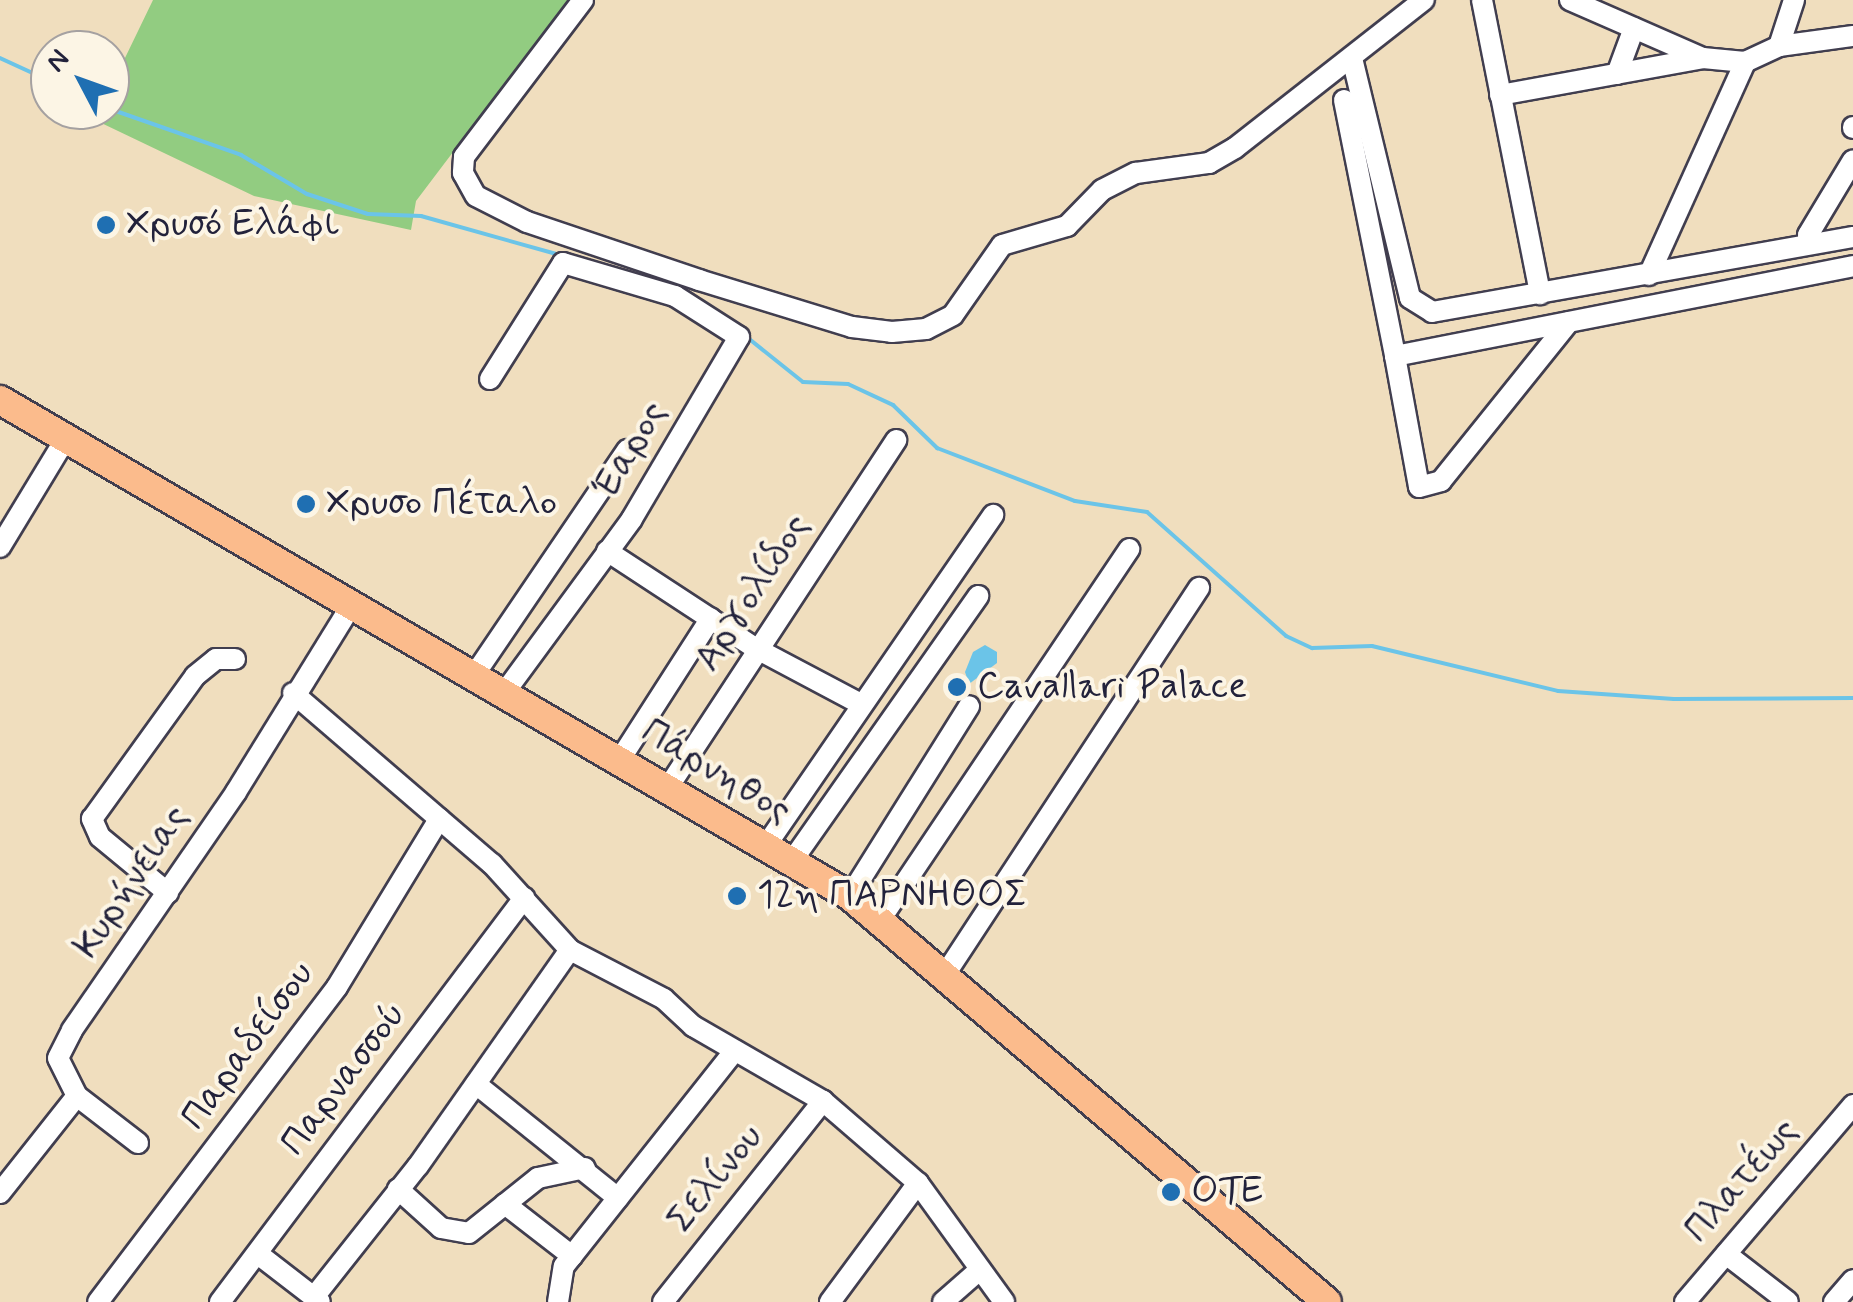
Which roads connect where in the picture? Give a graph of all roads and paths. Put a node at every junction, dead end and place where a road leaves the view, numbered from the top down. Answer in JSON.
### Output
{"nodes":[{"id":1,"x":583,"y":0,"type":"edge"},
{"id":2,"x":1424,"y":0,"type":"edge"},
{"id":3,"x":1482,"y":0,"type":"edge"},
{"id":4,"x":1570,"y":0,"type":"edge"},
{"id":5,"x":1794,"y":0,"type":"edge"},
{"id":6,"x":1634,"y":28,"type":"junction"},
{"id":7,"x":1853,"y":36,"type":"edge"},
{"id":8,"x":1779,"y":46,"type":"junction"},
{"id":9,"x":1352,"y":58,"type":"junction"},
{"id":10,"x":1703,"y":58,"type":"junction"},
{"id":11,"x":1745,"y":62,"type":"junction"},
{"id":12,"x":1617,"y":74,"type":"junction"},
{"id":13,"x":1500,"y":95,"type":"junction"},
{"id":14,"x":1344,"y":100,"type":"dead end"},
{"id":15,"x":1853,"y":160,"type":"edge"},
{"id":16,"x":1853,"y":237,"type":"edge"},
{"id":17,"x":1809,"y":244,"type":"junction"},
{"id":18,"x":1853,"y":266,"type":"edge"},
{"id":19,"x":1648,"y":276,"type":"junction"},
{"id":20,"x":1540,"y":294,"type":"junction"},
{"id":21,"x":1569,"y":322,"type":"junction"},
{"id":22,"x":1395,"y":356,"type":"junction"},
{"id":23,"x":490,"y":378,"type":"dead end"},
{"id":24,"x":0,"y":400,"type":"edge"},
{"id":25,"x":66,"y":438,"type":"junction"},
{"id":26,"x":896,"y":440,"type":"dead end"},
{"id":27,"x":627,"y":450,"type":"dead end"},
{"id":28,"x":993,"y":514,"type":"dead end"},
{"id":29,"x":0,"y":546,"type":"edge"},
{"id":30,"x":1129,"y":550,"type":"dead end"},
{"id":31,"x":607,"y":552,"type":"junction"},
{"id":32,"x":1198,"y":588,"type":"dead end"},
{"id":33,"x":978,"y":596,"type":"dead end"},
{"id":34,"x":352,"y":604,"type":"junction"},
{"id":35,"x":710,"y":618,"type":"junction"},
{"id":36,"x":757,"y":649,"type":"junction"},
{"id":37,"x":235,"y":659,"type":"dead end"},
{"id":38,"x":475,"y":674,"type":"junction"},
{"id":39,"x":505,"y":692,"type":"junction"},
{"id":40,"x":293,"y":694,"type":"junction"},
{"id":41,"x":859,"y":704,"type":"junction"},
{"id":42,"x":968,"y":706,"type":"dead end"},
{"id":43,"x":621,"y":758,"type":"junction"},
{"id":44,"x":669,"y":786,"type":"junction"},
{"id":45,"x":439,"y":820,"type":"junction"},
{"id":46,"x":765,"y":847,"type":"junction"},
{"id":47,"x":792,"y":861,"type":"junction"},
{"id":48,"x":168,"y":893,"type":"junction"},
{"id":49,"x":850,"y":896,"type":"junction"},
{"id":50,"x":524,"y":898,"type":"junction"},
{"id":51,"x":880,"y":920,"type":"junction"},
{"id":52,"x":570,"y":950,"type":"junction"},
{"id":53,"x":946,"y":973,"type":"junction"},
{"id":54,"x":736,"y":1050,"type":"junction"},
{"id":55,"x":476,"y":1084,"type":"junction"},
{"id":56,"x":77,"y":1096,"type":"junction"},
{"id":57,"x":824,"y":1100,"type":"junction"},
{"id":58,"x":1853,"y":1106,"type":"edge"},
{"id":59,"x":138,"y":1143,"type":"dead end"},
{"id":60,"x":585,"y":1168,"type":"junction"},
{"id":61,"x":918,"y":1183,"type":"junction"},
{"id":62,"x":398,"y":1189,"type":"junction"},
{"id":63,"x":0,"y":1193,"type":"edge"},
{"id":64,"x":618,"y":1198,"type":"junction"},
{"id":65,"x":505,"y":1204,"type":"junction"},
{"id":66,"x":258,"y":1254,"type":"junction"},
{"id":67,"x":1726,"y":1254,"type":"junction"},
{"id":68,"x":572,"y":1256,"type":"junction"},
{"id":69,"x":977,"y":1272,"type":"junction"},
{"id":70,"x":1853,"y":1280,"type":"edge"},
{"id":71,"x":318,"y":1300,"type":"edge"},
{"id":72,"x":98,"y":1302,"type":"edge"},
{"id":73,"x":220,"y":1302,"type":"edge"},
{"id":74,"x":558,"y":1302,"type":"edge"},
{"id":75,"x":663,"y":1302,"type":"edge"},
{"id":76,"x":830,"y":1302,"type":"edge"},
{"id":77,"x":943,"y":1302,"type":"edge"},
{"id":78,"x":1004,"y":1302,"type":"edge"},
{"id":79,"x":1327,"y":1302,"type":"edge"},
{"id":80,"x":1685,"y":1302,"type":"edge"},
{"id":81,"x":1788,"y":1302,"type":"edge"},
{"id":82,"x":1834,"y":1302,"type":"edge"}],
"edges":[{"from":1,"to":9,"type":"street"},
{"from":2,"to":9,"type":"street"},
{"from":3,"to":13,"type":"street"},
{"from":4,"to":6,"type":"street"},
{"from":5,"to":8,"type":"street"},
{"from":6,"to":10,"type":"street"},
{"from":6,"to":12,"type":"street"},
{"from":7,"to":8,"type":"street"},
{"from":8,"to":11,"type":"street"},
{"from":9,"to":20,"type":"street"},
{"from":10,"to":11,"type":"street"},
{"from":10,"to":12,"type":"street"},
{"from":11,"to":19,"type":"street"},
{"from":12,"to":13,"type":"street"},
{"from":13,"to":20,"type":"street"},
{"from":14,"to":22,"type":"street"},
{"from":15,"to":17,"type":"street"},
{"from":16,"to":17,"type":"street"},
{"from":17,"to":19,"type":"street"},
{"from":18,"to":21,"type":"street"},
{"from":19,"to":20,"type":"street"},
{"from":21,"to":22,"type":"street"},
{"from":21,"to":22,"type":"street"},
{"from":23,"to":31,"type":"street","name":"Έαρος"},
{"from":24,"to":25,"type":"main road","name":"Πάρνηθος"},
{"from":25,"to":29,"type":"street"},
{"from":25,"to":34,"type":"main road","name":"Πάρνηθος"},
{"from":26,"to":36,"type":"street","name":"Αργολίδος"},
{"from":27,"to":38,"type":"street"},
{"from":28,"to":41,"type":"street"},
{"from":30,"to":51,"type":"street"},
{"from":31,"to":35,"type":"street"},
{"from":31,"to":39,"type":"street","name":"Έαρος"},
{"from":32,"to":53,"type":"street"},
{"from":33,"to":47,"type":"street"},
{"from":34,"to":38,"type":"main road","name":"Πάρνηθος"},
{"from":34,"to":40,"type":"street","name":"Κυρήνειας"},
{"from":35,"to":36,"type":"street"},
{"from":35,"to":43,"type":"street"},
{"from":36,"to":41,"type":"street"},
{"from":36,"to":44,"type":"street","name":"Αργολίδος"},
{"from":37,"to":48,"type":"street"},
{"from":38,"to":39,"type":"main road","name":"Πάρνηθος"},
{"from":39,"to":43,"type":"main road","name":"Πάρνηθος"},
{"from":40,"to":45,"type":"street"},
{"from":40,"to":48,"type":"street","name":"Κυρήνειας"},
{"from":41,"to":46,"type":"street"},
{"from":42,"to":49,"type":"street"},
{"from":43,"to":44,"type":"main road","name":"Πάρνηθος"},
{"from":44,"to":46,"type":"main road","name":"Πάρνηθος"},
{"from":45,"to":50,"type":"street"},
{"from":45,"to":72,"type":"street","name":"Παραδείσου"},
{"from":46,"to":47,"type":"main road","name":"Πάρνηθος"},
{"from":47,"to":49,"type":"main road","name":"Πάρνηθος"},
{"from":48,"to":56,"type":"street","name":"Κυρήνειας"},
{"from":49,"to":51,"type":"main road","name":"Πάρνηθος"},
{"from":50,"to":52,"type":"street"},
{"from":50,"to":66,"type":"street","name":"Παρνασσού"},
{"from":51,"to":53,"type":"main road","name":"Πάρνηθος"},
{"from":52,"to":54,"type":"street"},
{"from":52,"to":55,"type":"street"},
{"from":53,"to":79,"type":"main road","name":"Πάρνηθος"},
{"from":54,"to":57,"type":"street"},
{"from":54,"to":64,"type":"street"},
{"from":55,"to":60,"type":"street"},
{"from":55,"to":62,"type":"street"},
{"from":56,"to":59,"type":"street"},
{"from":56,"to":63,"type":"street"},
{"from":57,"to":61,"type":"street"},
{"from":57,"to":75,"type":"street","name":"Σελίνου"},
{"from":58,"to":67,"type":"street","name":"Πλατέως"},
{"from":60,"to":64,"type":"street"},
{"from":60,"to":65,"type":"street"},
{"from":61,"to":69,"type":"street"},
{"from":61,"to":76,"type":"street"},
{"from":62,"to":65,"type":"street"},
{"from":62,"to":71,"type":"street"},
{"from":64,"to":68,"type":"street"},
{"from":65,"to":68,"type":"street"},
{"from":66,"to":71,"type":"street"},
{"from":66,"to":73,"type":"street","name":"Παρνασσού"},
{"from":67,"to":80,"type":"street","name":"Πλατέως"},
{"from":67,"to":81,"type":"street"},
{"from":68,"to":74,"type":"street"},
{"from":69,"to":77,"type":"street"},
{"from":69,"to":78,"type":"street"},
{"from":70,"to":82,"type":"street"}]}
